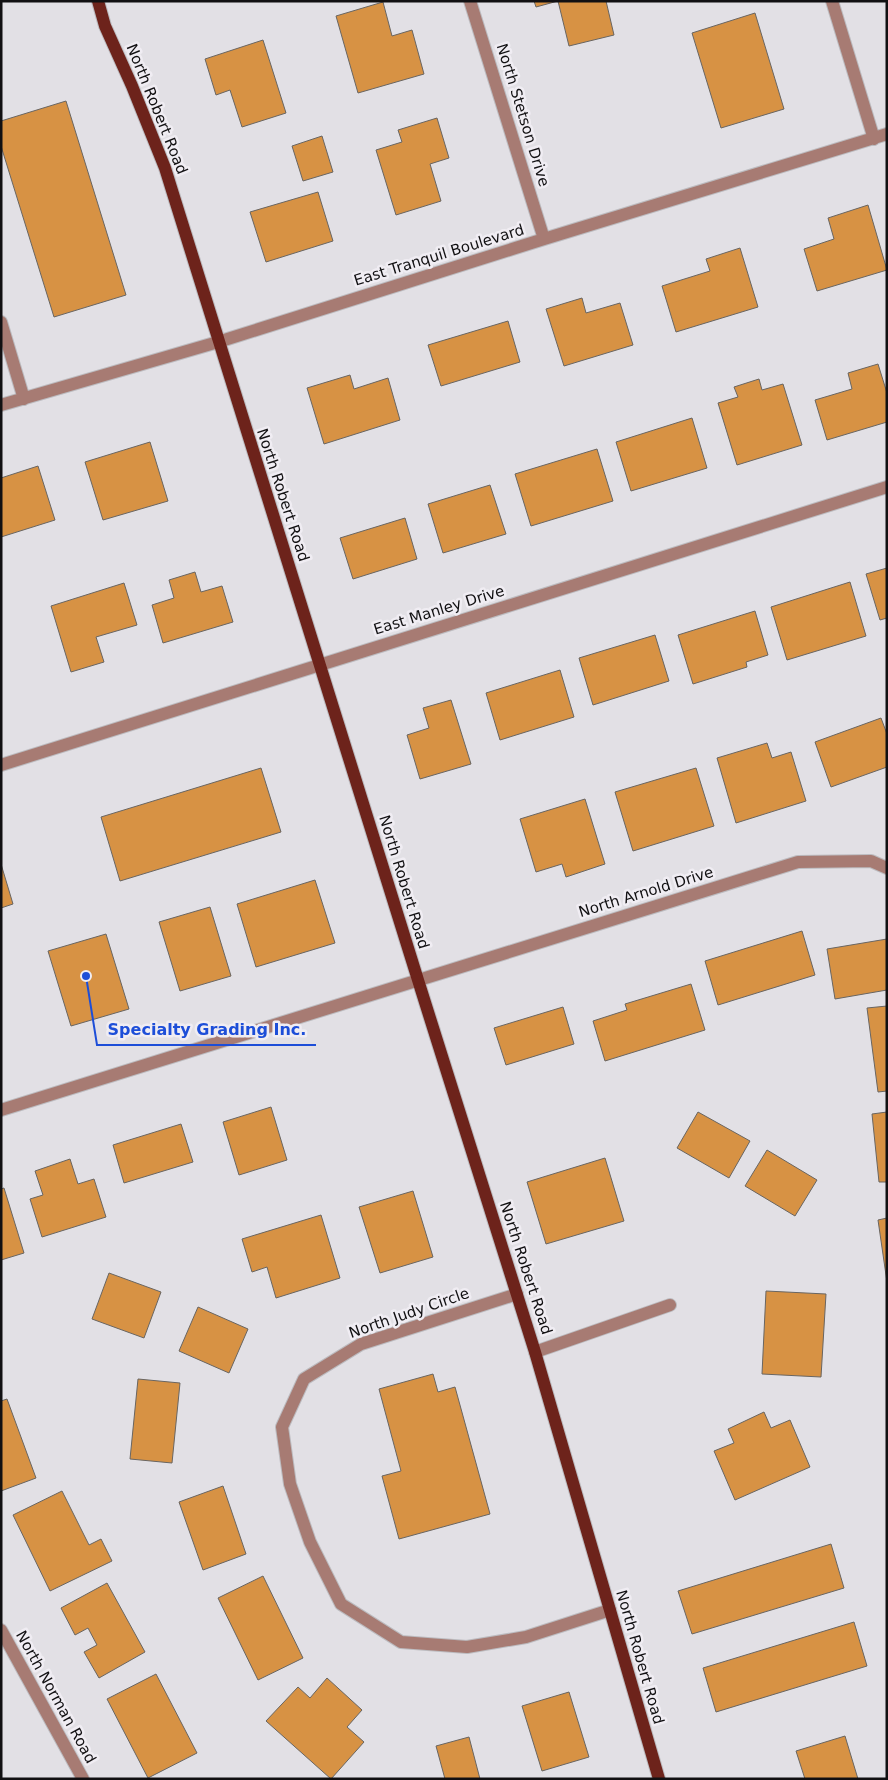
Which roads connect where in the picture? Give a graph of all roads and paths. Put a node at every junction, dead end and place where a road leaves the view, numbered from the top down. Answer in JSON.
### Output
{"nodes":[{"id":1,"x":98,"y":1,"type":"edge"},
{"id":2,"x":470,"y":1,"type":"edge"},
{"id":3,"x":832,"y":1,"type":"edge"},
{"id":4,"x":887,"y":134,"type":"edge"},
{"id":5,"x":874,"y":138,"type":"junction"},
{"id":6,"x":544,"y":239,"type":"junction"},
{"id":7,"x":1,"y":322,"type":"edge"},
{"id":8,"x":218,"y":342,"type":"junction"},
{"id":9,"x":24,"y":398,"type":"junction"},
{"id":10,"x":1,"y":405,"type":"edge"},
{"id":11,"x":887,"y":487,"type":"edge"},
{"id":12,"x":320,"y":664,"type":"junction"},
{"id":13,"x":1,"y":765,"type":"edge"},
{"id":14,"x":887,"y":868,"type":"edge"},
{"id":15,"x":418,"y":980,"type":"junction"},
{"id":16,"x":1,"y":1110,"type":"edge"},
{"id":17,"x":517,"y":1294,"type":"junction"},
{"id":18,"x":670,"y":1305,"type":"dead end"},
{"id":19,"x":535,"y":1352,"type":"junction"},
{"id":20,"x":610,"y":1610,"type":"junction"},
{"id":21,"x":1,"y":1630,"type":"edge"},
{"id":22,"x":83,"y":1779,"type":"edge"},
{"id":23,"x":658,"y":1779,"type":"edge"}],
"edges":[{"from":1,"to":8,"type":"main road","name":"North Robert Road"},
{"from":2,"to":6,"type":"street","name":"North Stetson Drive"},
{"from":3,"to":5,"type":"street"},
{"from":4,"to":5,"type":"street","name":"East Tranquil Boulevard"},
{"from":5,"to":6,"type":"street","name":"East Tranquil Boulevard"},
{"from":6,"to":8,"type":"street","name":"East Tranquil Boulevard"},
{"from":7,"to":9,"type":"street"},
{"from":8,"to":9,"type":"street","name":"East Tranquil Boulevard"},
{"from":8,"to":12,"type":"main road","name":"North Robert Road"},
{"from":9,"to":10,"type":"street","name":"East Tranquil Boulevard"},
{"from":11,"to":12,"type":"street","name":"East Manley Drive"},
{"from":12,"to":13,"type":"street","name":"East Manley Drive"},
{"from":12,"to":15,"type":"main road","name":"North Robert Road"},
{"from":14,"to":15,"type":"street","name":"North Arnold Drive"},
{"from":15,"to":16,"type":"street","name":"North Arnold Drive"},
{"from":15,"to":17,"type":"main road","name":"North Robert Road"},
{"from":17,"to":19,"type":"main road","name":"North Robert Road"},
{"from":17,"to":20,"type":"street","name":"North Judy Circle"},
{"from":18,"to":19,"type":"street"},
{"from":19,"to":20,"type":"main road","name":"North Robert Road"},
{"from":20,"to":23,"type":"main road","name":"North Robert Road"},
{"from":21,"to":22,"type":"street","name":"North Norman Road"}]}
